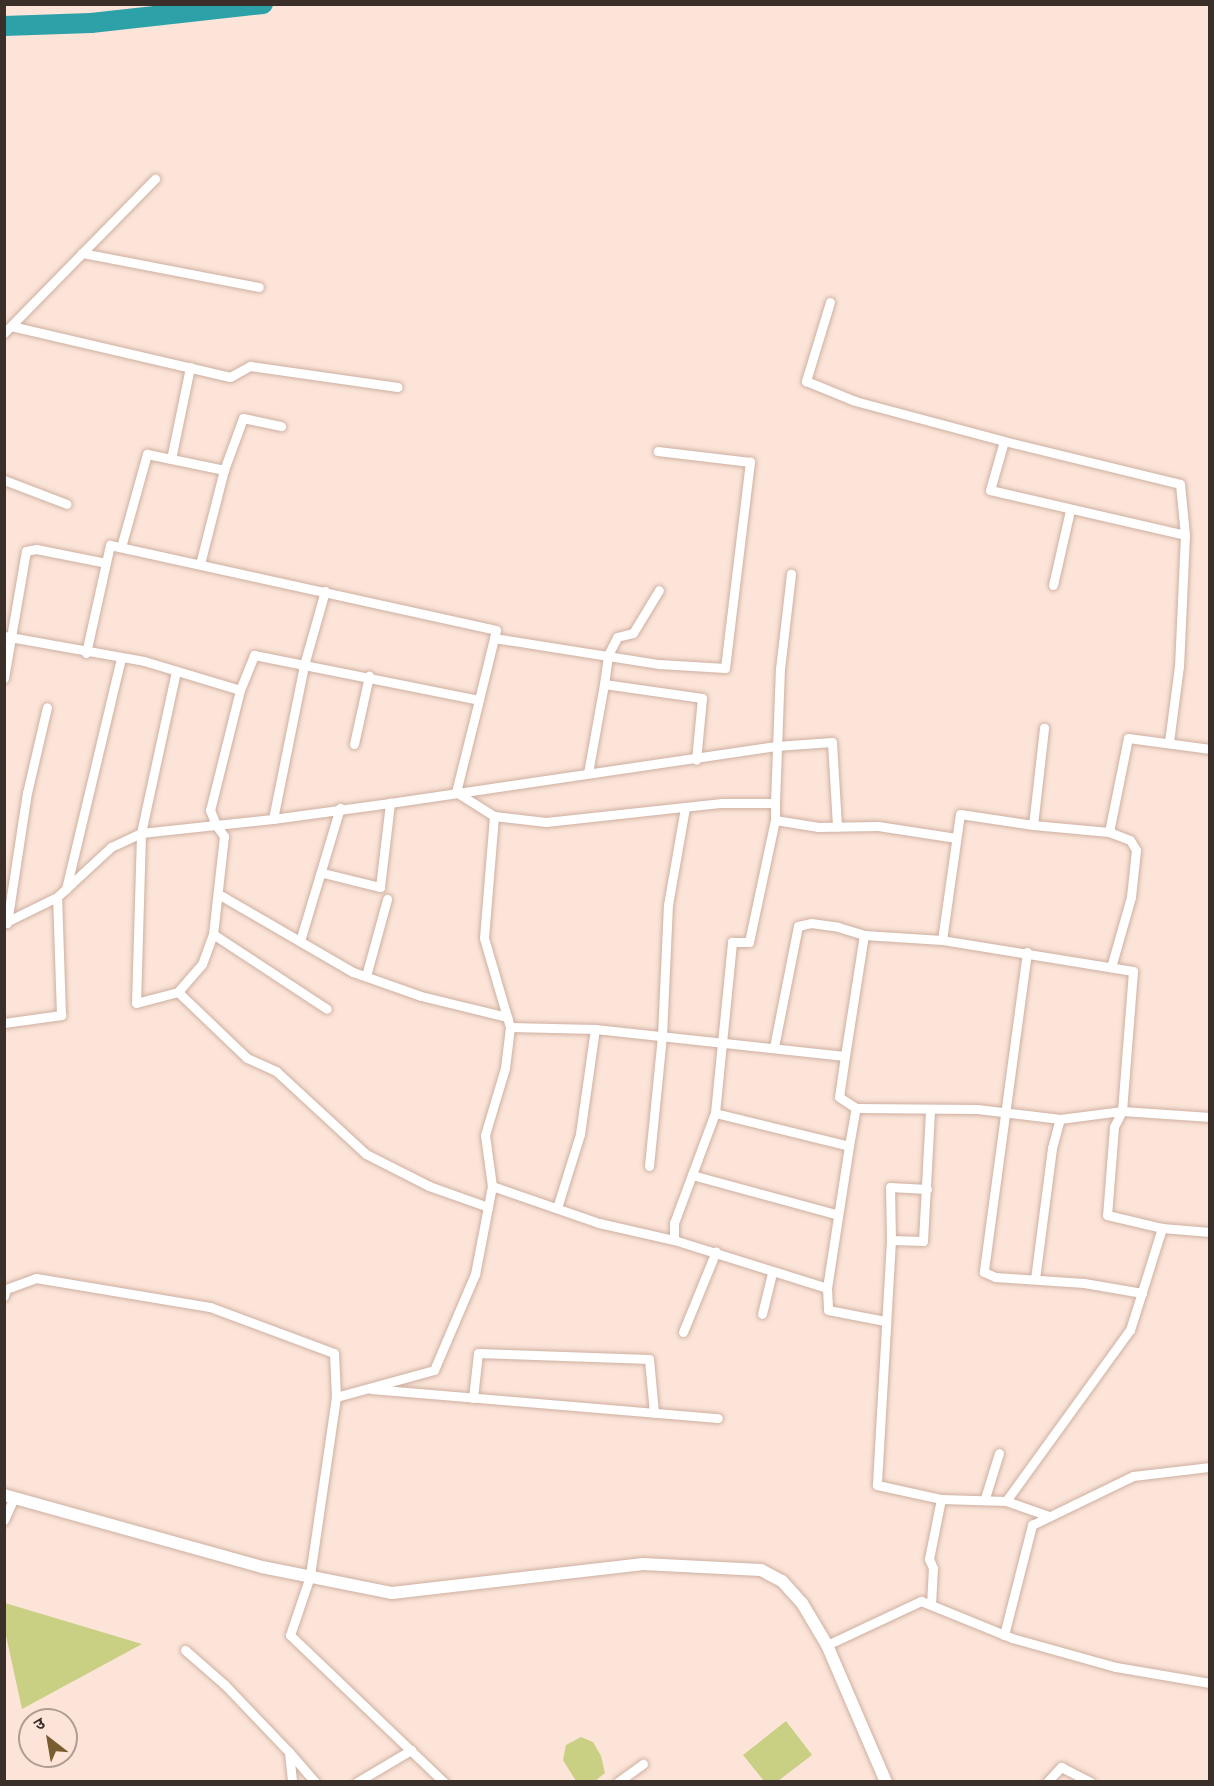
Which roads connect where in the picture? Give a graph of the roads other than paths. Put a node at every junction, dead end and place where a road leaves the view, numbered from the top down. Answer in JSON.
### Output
{"nodes":[{"id":1,"x":154,"y":179,"type":"dead end"},
{"id":2,"x":82,"y":253,"type":"junction"},
{"id":3,"x":260,"y":287,"type":"dead end"},
{"id":4,"x":830,"y":302,"type":"dead end"},
{"id":5,"x":8,"y":329,"type":"edge"},
{"id":6,"x":190,"y":367,"type":"junction"},
{"id":7,"x":398,"y":387,"type":"dead end"},
{"id":8,"x":281,"y":426,"type":"dead end"},
{"id":9,"x":1004,"y":441,"type":"junction"},
{"id":10,"x":658,"y":451,"type":"dead end"},
{"id":11,"x":171,"y":459,"type":"junction"},
{"id":12,"x":224,"y":470,"type":"junction"},
{"id":13,"x":4,"y":480,"type":"edge"},
{"id":14,"x":67,"y":504,"type":"dead end"},
{"id":15,"x":1070,"y":510,"type":"junction"},
{"id":16,"x":1185,"y":535,"type":"junction"},
{"id":17,"x":121,"y":547,"type":"junction"},
{"id":18,"x":106,"y":563,"type":"junction"},
{"id":19,"x":200,"y":564,"type":"junction"},
{"id":20,"x":792,"y":574,"type":"dead end"},
{"id":21,"x":1053,"y":585,"type":"dead end"},
{"id":22,"x":659,"y":590,"type":"dead end"},
{"id":23,"x":325,"y":591,"type":"junction"},
{"id":24,"x":7,"y":637,"type":"edge"},
{"id":25,"x":494,"y":638,"type":"junction"},
{"id":26,"x":86,"y":653,"type":"junction"},
{"id":27,"x":608,"y":655,"type":"junction"},
{"id":28,"x":121,"y":658,"type":"junction"},
{"id":29,"x":304,"y":665,"type":"junction"},
{"id":30,"x":177,"y":671,"type":"junction"},
{"id":31,"x":369,"y":676,"type":"junction"},
{"id":32,"x":4,"y":678,"type":"edge"},
{"id":33,"x":604,"y":684,"type":"junction"},
{"id":34,"x":240,"y":690,"type":"junction"},
{"id":35,"x":479,"y":700,"type":"junction"},
{"id":36,"x":47,"y":707,"type":"dead end"},
{"id":37,"x":1044,"y":728,"type":"dead end"},
{"id":38,"x":1169,"y":742,"type":"junction"},
{"id":39,"x":354,"y":744,"type":"dead end"},
{"id":40,"x":777,"y":746,"type":"junction"},
{"id":41,"x":1209,"y":749,"type":"edge"},
{"id":42,"x":696,"y":760,"type":"junction"},
{"id":43,"x":588,"y":773,"type":"junction"},
{"id":44,"x":456,"y":792,"type":"junction"},
{"id":45,"x":390,"y":803,"type":"junction"},
{"id":46,"x":775,"y":803,"type":"junction"},
{"id":47,"x":340,"y":808,"type":"junction"},
{"id":48,"x":685,"y":808,"type":"junction"},
{"id":49,"x":494,"y":816,"type":"junction"},
{"id":50,"x":273,"y":819,"type":"junction"},
{"id":51,"x":776,"y":820,"type":"junction"},
{"id":52,"x":216,"y":825,"type":"junction"},
{"id":53,"x":1033,"y":825,"type":"junction"},
{"id":54,"x":837,"y":827,"type":"junction"},
{"id":55,"x":1109,"y":832,"type":"junction"},
{"id":56,"x":141,"y":833,"type":"junction"},
{"id":57,"x":957,"y":838,"type":"junction"},
{"id":58,"x":323,"y":873,"type":"junction"},
{"id":59,"x":66,"y":889,"type":"junction"},
{"id":60,"x":220,"y":895,"type":"junction"},
{"id":61,"x":57,"y":897,"type":"junction"},
{"id":62,"x":387,"y":899,"type":"dead end"},
{"id":63,"x":6,"y":923,"type":"edge"},
{"id":64,"x":213,"y":934,"type":"junction"},
{"id":65,"x":864,"y":935,"type":"junction"},
{"id":66,"x":942,"y":940,"type":"junction"},
{"id":67,"x":300,"y":942,"type":"junction"},
{"id":68,"x":1027,"y":952,"type":"junction"},
{"id":69,"x":1111,"y":967,"type":"junction"},
{"id":70,"x":366,"y":976,"type":"junction"},
{"id":71,"x":178,"y":992,"type":"junction"},
{"id":72,"x":327,"y":1009,"type":"dead end"},
{"id":73,"x":507,"y":1017,"type":"junction"},
{"id":74,"x":4,"y":1023,"type":"edge"},
{"id":75,"x":510,"y":1027,"type":"junction"},
{"id":76,"x":595,"y":1029,"type":"junction"},
{"id":77,"x":662,"y":1036,"type":"junction"},
{"id":78,"x":723,"y":1042,"type":"junction"},
{"id":79,"x":774,"y":1047,"type":"junction"},
{"id":80,"x":845,"y":1056,"type":"junction"},
{"id":81,"x":856,"y":1108,"type":"junction"},
{"id":82,"x":930,"y":1110,"type":"junction"},
{"id":83,"x":1122,"y":1111,"type":"junction"},
{"id":84,"x":1007,"y":1112,"type":"junction"},
{"id":85,"x":715,"y":1113,"type":"junction"},
{"id":86,"x":1209,"y":1117,"type":"edge"},
{"id":87,"x":1060,"y":1119,"type":"junction"},
{"id":88,"x":849,"y":1146,"type":"junction"},
{"id":89,"x":649,"y":1166,"type":"dead end"},
{"id":90,"x":692,"y":1175,"type":"junction"},
{"id":91,"x":492,"y":1186,"type":"junction"},
{"id":92,"x":927,"y":1189,"type":"junction"},
{"id":93,"x":488,"y":1208,"type":"junction"},
{"id":94,"x":557,"y":1208,"type":"junction"},
{"id":95,"x":836,"y":1214,"type":"junction"},
{"id":96,"x":1162,"y":1228,"type":"junction"},
{"id":97,"x":1209,"y":1232,"type":"edge"},
{"id":98,"x":674,"y":1240,"type":"junction"},
{"id":99,"x":891,"y":1240,"type":"junction"},
{"id":100,"x":716,"y":1251,"type":"junction"},
{"id":101,"x":772,"y":1273,"type":"junction"},
{"id":102,"x":1035,"y":1279,"type":"junction"},
{"id":103,"x":827,"y":1288,"type":"junction"},
{"id":104,"x":5,"y":1292,"type":"edge"},
{"id":105,"x":1142,"y":1293,"type":"junction"},
{"id":106,"x":762,"y":1314,"type":"dead end"},
{"id":107,"x":885,"y":1321,"type":"junction"},
{"id":108,"x":683,"y":1332,"type":"dead end"},
{"id":109,"x":362,"y":1389,"type":"junction"},
{"id":110,"x":336,"y":1397,"type":"junction"},
{"id":111,"x":473,"y":1398,"type":"junction"},
{"id":112,"x":654,"y":1413,"type":"junction"},
{"id":113,"x":718,"y":1418,"type":"dead end"},
{"id":114,"x":999,"y":1453,"type":"dead end"},
{"id":115,"x":1209,"y":1467,"type":"edge"},
{"id":116,"x":9,"y":1497,"type":"edge"},
{"id":117,"x":985,"y":1497,"type":"junction"},
{"id":118,"x":941,"y":1498,"type":"junction"},
{"id":119,"x":1006,"y":1501,"type":"junction"},
{"id":120,"x":1049,"y":1516,"type":"junction"},
{"id":121,"x":4,"y":1521,"type":"edge"},
{"id":122,"x":310,"y":1576,"type":"junction"},
{"id":123,"x":931,"y":1605,"type":"junction"},
{"id":124,"x":1004,"y":1635,"type":"junction"},
{"id":125,"x":827,"y":1645,"type":"junction"},
{"id":126,"x":185,"y":1650,"type":"dead end"},
{"id":127,"x":1209,"y":1683,"type":"edge"},
{"id":128,"x":411,"y":1750,"type":"junction"},
{"id":129,"x":289,"y":1752,"type":"junction"},
{"id":130,"x":643,"y":1764,"type":"dead end"},
{"id":131,"x":292,"y":1782,"type":"edge"},
{"id":132,"x":315,"y":1782,"type":"edge"},
{"id":133,"x":357,"y":1782,"type":"edge"},
{"id":134,"x":444,"y":1782,"type":"edge"},
{"id":135,"x":618,"y":1782,"type":"edge"},
{"id":136,"x":886,"y":1782,"type":"edge"},
{"id":137,"x":1047,"y":1782,"type":"edge"},
{"id":138,"x":1090,"y":1782,"type":"edge"}],
"edges":[{"from":1,"to":2,"type":"street"},
{"from":2,"to":3,"type":"street"},
{"from":2,"to":5,"type":"street"},
{"from":4,"to":9,"type":"street"},
{"from":5,"to":6,"type":"street"},
{"from":6,"to":7,"type":"street"},
{"from":6,"to":11,"type":"street"},
{"from":8,"to":12,"type":"street"},
{"from":9,"to":15,"type":"street"},
{"from":9,"to":16,"type":"street"},
{"from":10,"to":27,"type":"street"},
{"from":11,"to":12,"type":"street"},
{"from":11,"to":17,"type":"street"},
{"from":12,"to":19,"type":"street"},
{"from":13,"to":14,"type":"street"},
{"from":15,"to":16,"type":"street"},
{"from":15,"to":21,"type":"street"},
{"from":16,"to":38,"type":"street"},
{"from":17,"to":18,"type":"street"},
{"from":17,"to":19,"type":"street"},
{"from":18,"to":24,"type":"street"},
{"from":18,"to":26,"type":"street"},
{"from":19,"to":23,"type":"street"},
{"from":20,"to":40,"type":"street"},
{"from":22,"to":27,"type":"street"},
{"from":23,"to":25,"type":"street"},
{"from":23,"to":29,"type":"street"},
{"from":24,"to":26,"type":"street"},
{"from":24,"to":32,"type":"street"},
{"from":25,"to":27,"type":"street"},
{"from":25,"to":35,"type":"street"},
{"from":26,"to":28,"type":"street"},
{"from":27,"to":33,"type":"street"},
{"from":28,"to":30,"type":"street"},
{"from":28,"to":59,"type":"street"},
{"from":29,"to":31,"type":"street"},
{"from":29,"to":34,"type":"street"},
{"from":29,"to":50,"type":"street"},
{"from":30,"to":34,"type":"street"},
{"from":30,"to":56,"type":"street"},
{"from":31,"to":35,"type":"street"},
{"from":31,"to":39,"type":"street"},
{"from":33,"to":42,"type":"street"},
{"from":33,"to":43,"type":"street"},
{"from":34,"to":52,"type":"street"},
{"from":35,"to":44,"type":"street"},
{"from":36,"to":63,"type":"street"},
{"from":37,"to":53,"type":"street"},
{"from":38,"to":41,"type":"street"},
{"from":38,"to":55,"type":"street"},
{"from":40,"to":42,"type":"street"},
{"from":40,"to":46,"type":"street"},
{"from":40,"to":54,"type":"street"},
{"from":42,"to":43,"type":"street"},
{"from":43,"to":44,"type":"street"},
{"from":44,"to":45,"type":"street"},
{"from":44,"to":49,"type":"street"},
{"from":45,"to":47,"type":"street"},
{"from":45,"to":58,"type":"street"},
{"from":46,"to":48,"type":"street"},
{"from":46,"to":51,"type":"street"},
{"from":47,"to":50,"type":"street"},
{"from":47,"to":58,"type":"street"},
{"from":48,"to":49,"type":"street"},
{"from":48,"to":77,"type":"street"},
{"from":49,"to":73,"type":"street"},
{"from":50,"to":52,"type":"street"},
{"from":51,"to":54,"type":"street"},
{"from":51,"to":78,"type":"street"},
{"from":52,"to":56,"type":"street"},
{"from":52,"to":60,"type":"street"},
{"from":53,"to":55,"type":"street"},
{"from":53,"to":57,"type":"street"},
{"from":54,"to":57,"type":"street"},
{"from":55,"to":69,"type":"street"},
{"from":56,"to":59,"type":"street"},
{"from":56,"to":71,"type":"street"},
{"from":57,"to":66,"type":"street"},
{"from":58,"to":67,"type":"street"},
{"from":59,"to":61,"type":"street"},
{"from":60,"to":64,"type":"street"},
{"from":60,"to":67,"type":"street"},
{"from":61,"to":63,"type":"street"},
{"from":61,"to":74,"type":"street"},
{"from":62,"to":70,"type":"street"},
{"from":64,"to":71,"type":"street"},
{"from":64,"to":72,"type":"street"},
{"from":65,"to":66,"type":"street"},
{"from":65,"to":79,"type":"street"},
{"from":65,"to":80,"type":"street"},
{"from":66,"to":68,"type":"street"},
{"from":67,"to":70,"type":"street"},
{"from":68,"to":69,"type":"street"},
{"from":68,"to":84,"type":"street"},
{"from":69,"to":83,"type":"street"},
{"from":70,"to":73,"type":"street"},
{"from":71,"to":93,"type":"street"},
{"from":73,"to":75,"type":"street"},
{"from":75,"to":76,"type":"street"},
{"from":75,"to":91,"type":"street"},
{"from":76,"to":77,"type":"street"},
{"from":76,"to":94,"type":"street"},
{"from":77,"to":78,"type":"street"},
{"from":77,"to":89,"type":"street"},
{"from":78,"to":79,"type":"street"},
{"from":78,"to":85,"type":"street"},
{"from":79,"to":80,"type":"street"},
{"from":80,"to":81,"type":"street"},
{"from":81,"to":82,"type":"street"},
{"from":81,"to":88,"type":"street"},
{"from":82,"to":84,"type":"street"},
{"from":82,"to":92,"type":"street"},
{"from":83,"to":86,"type":"street"},
{"from":83,"to":87,"type":"street"},
{"from":83,"to":96,"type":"street"},
{"from":84,"to":87,"type":"street"},
{"from":84,"to":102,"type":"street"},
{"from":85,"to":88,"type":"street"},
{"from":85,"to":90,"type":"street"},
{"from":87,"to":102,"type":"street"},
{"from":88,"to":95,"type":"street"},
{"from":90,"to":95,"type":"street"},
{"from":90,"to":98,"type":"street"},
{"from":91,"to":93,"type":"street"},
{"from":91,"to":94,"type":"street"},
{"from":92,"to":99,"type":"street"},
{"from":92,"to":99,"type":"street"},
{"from":93,"to":109,"type":"street"},
{"from":94,"to":98,"type":"street"},
{"from":95,"to":103,"type":"street"},
{"from":96,"to":97,"type":"street"},
{"from":96,"to":105,"type":"street"},
{"from":98,"to":100,"type":"street"},
{"from":99,"to":107,"type":"street"},
{"from":100,"to":101,"type":"street"},
{"from":100,"to":108,"type":"street"},
{"from":101,"to":103,"type":"street"},
{"from":101,"to":106,"type":"street"},
{"from":102,"to":105,"type":"street"},
{"from":103,"to":107,"type":"street"},
{"from":104,"to":110,"type":"street"},
{"from":105,"to":119,"type":"street"},
{"from":107,"to":118,"type":"street"},
{"from":109,"to":110,"type":"street"},
{"from":109,"to":111,"type":"street"},
{"from":110,"to":122,"type":"street"},
{"from":111,"to":112,"type":"street"},
{"from":111,"to":112,"type":"street"},
{"from":112,"to":113,"type":"street"},
{"from":114,"to":117,"type":"street"},
{"from":115,"to":120,"type":"street"},
{"from":116,"to":121,"type":"street"},
{"from":116,"to":122,"type":"street"},
{"from":117,"to":118,"type":"street"},
{"from":117,"to":119,"type":"street"},
{"from":118,"to":123,"type":"street"},
{"from":119,"to":120,"type":"street"},
{"from":120,"to":124,"type":"street"},
{"from":122,"to":125,"type":"street"},
{"from":122,"to":128,"type":"street"},
{"from":123,"to":124,"type":"street"},
{"from":123,"to":125,"type":"street"},
{"from":124,"to":127,"type":"street"},
{"from":125,"to":136,"type":"street"},
{"from":126,"to":129,"type":"street"},
{"from":128,"to":133,"type":"street"},
{"from":128,"to":134,"type":"street"},
{"from":129,"to":131,"type":"street"},
{"from":129,"to":132,"type":"street"},
{"from":130,"to":135,"type":"street"},
{"from":137,"to":138,"type":"street"}]}
